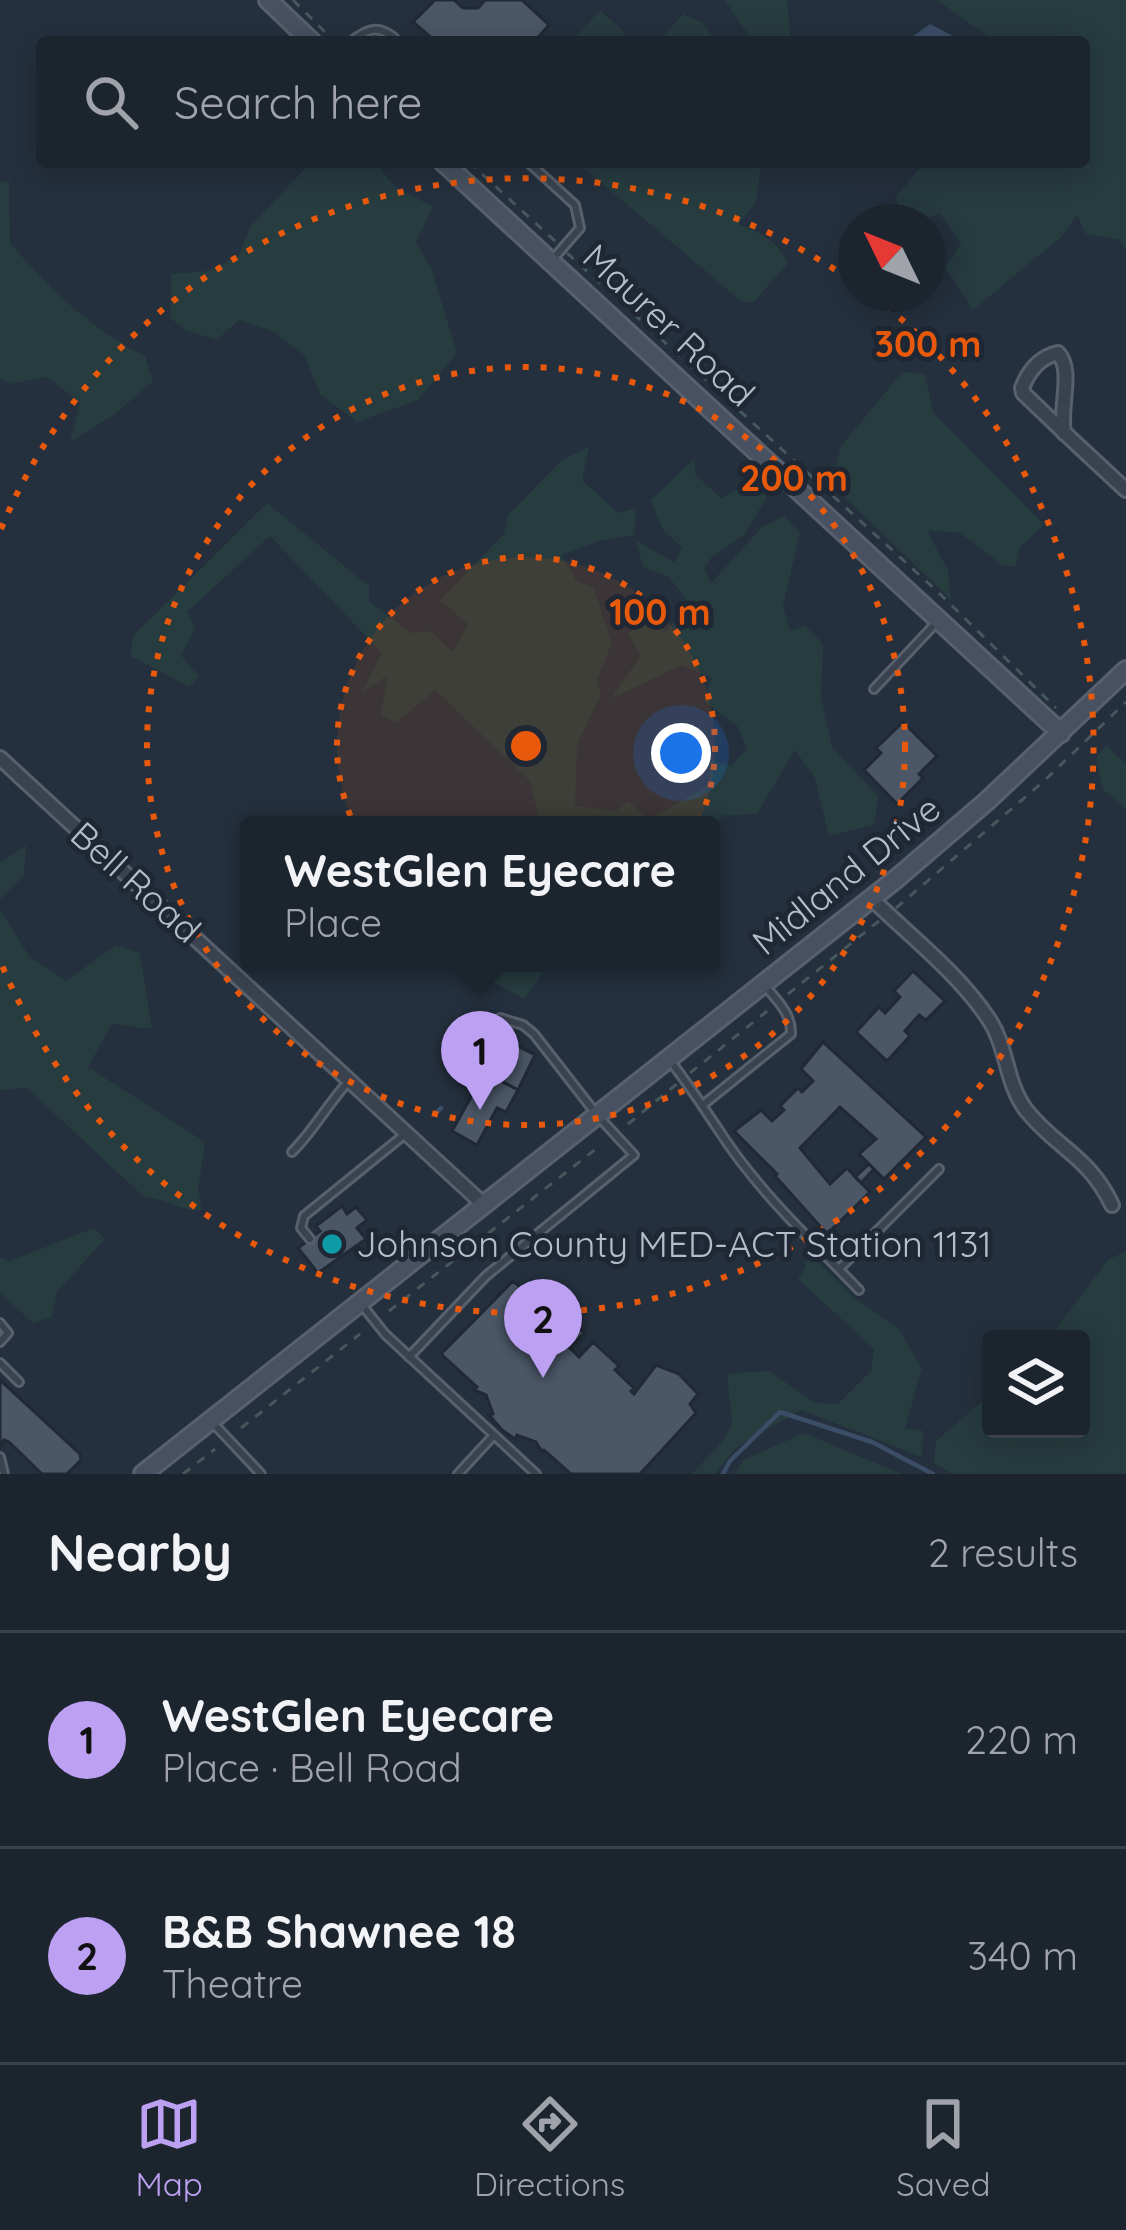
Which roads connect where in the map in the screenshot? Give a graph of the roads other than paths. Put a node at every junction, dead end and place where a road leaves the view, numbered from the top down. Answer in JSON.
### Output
{"nodes":[{"id":1,"x":268,"y":0,"type":"edge"},
{"id":2,"x":306,"y":36,"type":"edge"},
{"id":3,"x":358,"y":36,"type":"edge"},
{"id":4,"x":389,"y":36,"type":"edge"},
{"id":5,"x":450,"y":168,"type":"edge"},
{"id":6,"x":535,"y":168,"type":"edge"},
{"id":7,"x":557,"y":255,"type":"junction"},
{"id":8,"x":1064,"y":433,"type":"junction"},
{"id":9,"x":1126,"y":490,"type":"edge"},
{"id":10,"x":938,"y":620,"type":"junction"},
{"id":11,"x":1126,"y":670,"type":"edge"},
{"id":12,"x":874,"y":689,"type":"dead end"},
{"id":13,"x":1061,"y":733,"type":"junction"},
{"id":14,"x":0,"y":758,"type":"edge"},
{"id":15,"x":872,"y":899,"type":"junction"},
{"id":16,"x":764,"y":985,"type":"junction"},
{"id":17,"x":500,"y":1018,"type":"dead end"},
{"id":18,"x":669,"y":1059,"type":"junction"},
{"id":19,"x":350,"y":1079,"type":"junction"},
{"id":20,"x":704,"y":1104,"type":"junction"},
{"id":21,"x":597,"y":1115,"type":"junction"},
{"id":22,"x":407,"y":1132,"type":"junction"},
{"id":23,"x":292,"y":1152,"type":"dead end"},
{"id":24,"x":939,"y":1169,"type":"dead end"},
{"id":25,"x":483,"y":1204,"type":"junction"},
{"id":26,"x":1112,"y":1205,"type":"dead end"},
{"id":27,"x":310,"y":1239,"type":"dead end"},
{"id":28,"x":839,"y":1269,"type":"junction"},
{"id":29,"x":859,"y":1289,"type":"dead end"},
{"id":30,"x":359,"y":1302,"type":"junction"},
{"id":31,"x":0,"y":1323,"type":"edge"},
{"id":32,"x":0,"y":1342,"type":"edge"},
{"id":33,"x":409,"y":1357,"type":"junction"},
{"id":34,"x":0,"y":1363,"type":"edge"},
{"id":35,"x":19,"y":1382,"type":"dead end"},
{"id":36,"x":210,"y":1421,"type":"junction"},
{"id":37,"x":494,"y":1436,"type":"junction"},
{"id":38,"x":0,"y":1456,"type":"edge"},
{"id":39,"x":4,"y":1474,"type":"edge"},
{"id":40,"x":143,"y":1474,"type":"edge"},
{"id":41,"x":261,"y":1474,"type":"edge"},
{"id":42,"x":458,"y":1474,"type":"edge"},
{"id":43,"x":536,"y":1474,"type":"edge"}],
"edges":[{"from":1,"to":2,"type":"main road"},
{"from":3,"to":4,"type":"lane"},
{"from":5,"to":7,"type":"main road","name":"Maurer Road"},
{"from":6,"to":7,"type":"lane"},
{"from":7,"to":10,"type":"main road","name":"Maurer Road"},
{"from":8,"to":8,"type":"street"},
{"from":8,"to":9,"type":"street"},
{"from":10,"to":12,"type":"lane"},
{"from":10,"to":13,"type":"main road","name":"Maurer Road"},
{"from":11,"to":13,"type":"main road","name":"Midland Drive"},
{"from":13,"to":15,"type":"main road","name":"Midland Drive"},
{"from":14,"to":19,"type":"street","name":"Bell Road"},
{"from":15,"to":16,"type":"main road","name":"Midland Drive"},
{"from":15,"to":26,"type":"street"},
{"from":16,"to":18,"type":"main road","name":"Midland Drive"},
{"from":16,"to":20,"type":"lane"},
{"from":17,"to":21,"type":"lane"},
{"from":18,"to":20,"type":"lane"},
{"from":18,"to":21,"type":"main road","name":"Midland Drive"},
{"from":19,"to":22,"type":"street","name":"Bell Road"},
{"from":19,"to":23,"type":"lane"},
{"from":20,"to":28,"type":"lane"},
{"from":21,"to":25,"type":"main road","name":"Midland Drive"},
{"from":21,"to":33,"type":"lane"},
{"from":22,"to":25,"type":"street","name":"Bell Road"},
{"from":22,"to":27,"type":"lane"},
{"from":24,"to":28,"type":"lane"},
{"from":25,"to":30,"type":"main road","name":"Midland Drive"},
{"from":28,"to":29,"type":"lane"},
{"from":30,"to":33,"type":"lane"},
{"from":30,"to":36,"type":"main road","name":"Midland Drive"},
{"from":31,"to":32,"type":"lane"},
{"from":33,"to":37,"type":"lane"},
{"from":34,"to":35,"type":"lane"},
{"from":36,"to":40,"type":"main road","name":"Midland Drive"},
{"from":36,"to":41,"type":"lane"},
{"from":37,"to":42,"type":"lane"},
{"from":37,"to":43,"type":"lane"},
{"from":38,"to":39,"type":"lane"}]}
